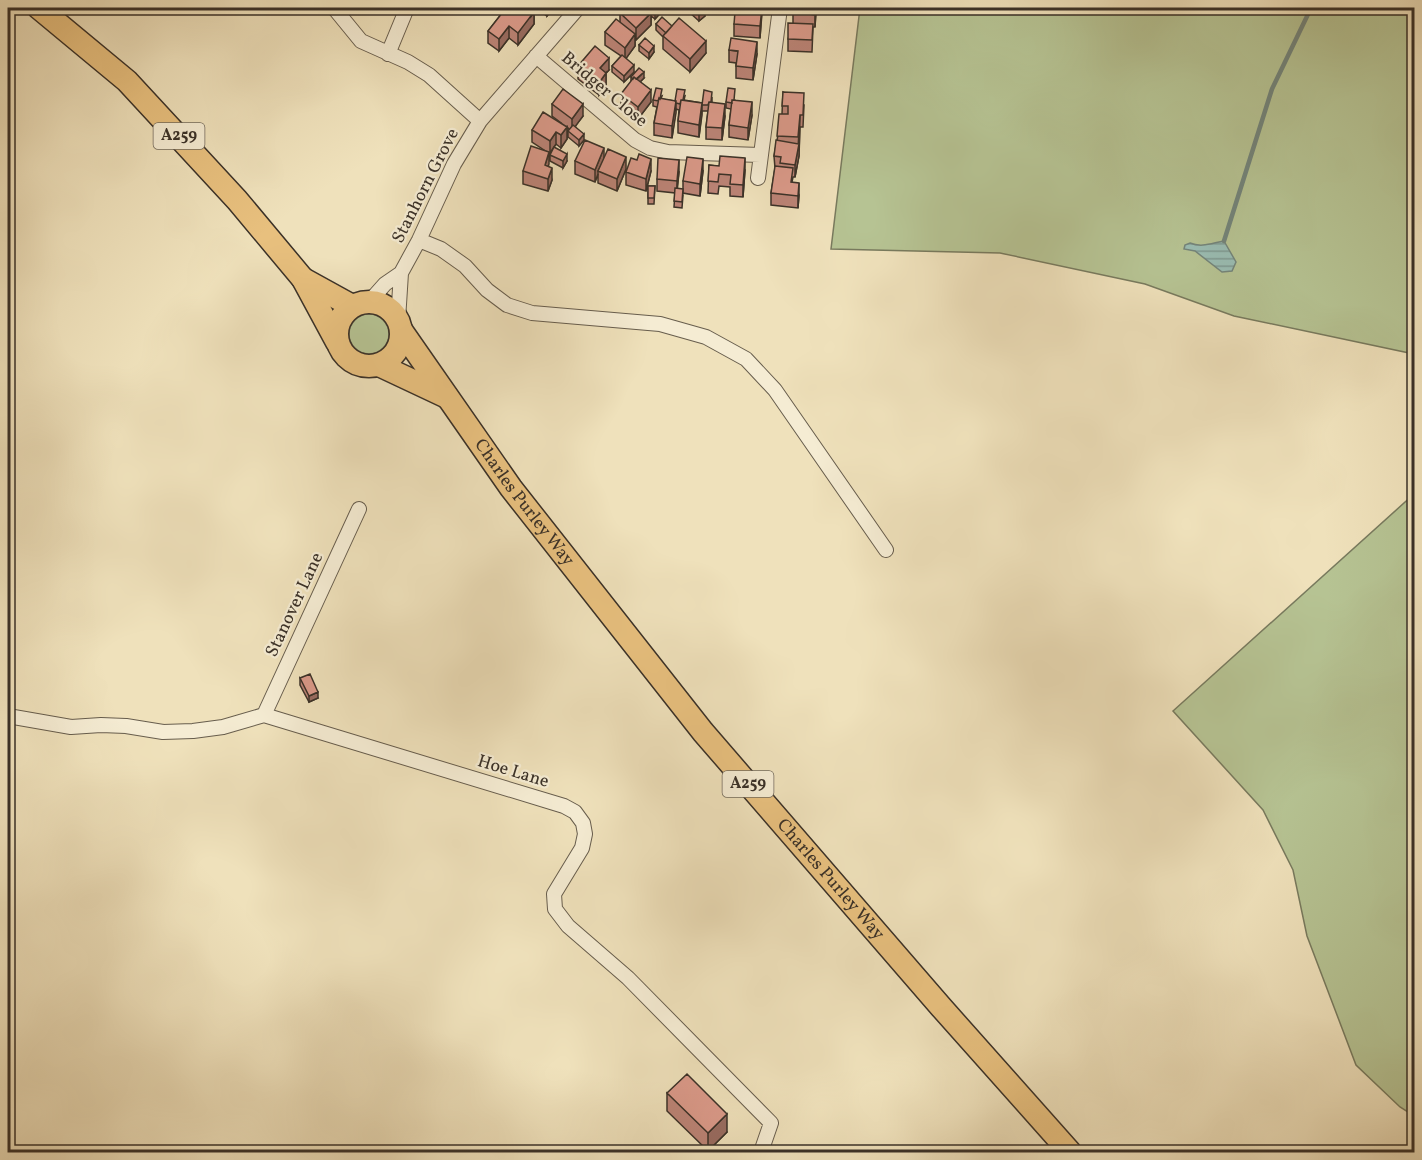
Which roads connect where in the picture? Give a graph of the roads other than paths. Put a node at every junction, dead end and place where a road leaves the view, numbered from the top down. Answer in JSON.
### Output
{"nodes":[{"id":1,"x":39,"y":8,"type":"edge"},
{"id":2,"x":334,"y":8,"type":"edge"},
{"id":3,"x":407,"y":8,"type":"edge"},
{"id":4,"x":578,"y":8,"type":"edge"},
{"id":5,"x":780,"y":8,"type":"edge"},
{"id":6,"x":388,"y":54,"type":"junction"},
{"id":7,"x":536,"y":56,"type":"junction"},
{"id":8,"x":480,"y":121,"type":"junction"},
{"id":9,"x":760,"y":155,"type":"junction"},
{"id":10,"x":758,"y":178,"type":"dead end"},
{"id":11,"x":419,"y":240,"type":"junction"},
{"id":12,"x":401,"y":273,"type":"junction"},
{"id":13,"x":303,"y":279,"type":"junction"},
{"id":14,"x":360,"y":304,"type":"junction"},
{"id":15,"x":400,"y":325,"type":"junction"},
{"id":16,"x":337,"y":342,"type":"junction"},
{"id":17,"x":379,"y":365,"type":"junction"},
{"id":18,"x":448,"y":398,"type":"junction"},
{"id":19,"x":359,"y":509,"type":"dead end"},
{"id":20,"x":886,"y":550,"type":"dead end"},
{"id":21,"x":264,"y":716,"type":"junction"},
{"id":22,"x":8,"y":717,"type":"edge"},
{"id":23,"x":761,"y":1152,"type":"edge"},
{"id":24,"x":1070,"y":1152,"type":"edge"}],
"edges":[{"from":1,"to":13,"type":"main road","number":"A259"},
{"from":2,"to":6,"type":"street"},
{"from":3,"to":6,"type":"street"},
{"from":4,"to":7,"type":"street","name":"Stanhorn Grove"},
{"from":5,"to":9,"type":"street"},
{"from":6,"to":8,"type":"street"},
{"from":7,"to":8,"type":"street","name":"Stanhorn Grove"},
{"from":7,"to":9,"type":"street","name":"Bridger Close"},
{"from":8,"to":11,"type":"street","name":"Stanhorn Grove"},
{"from":9,"to":10,"type":"street"},
{"from":11,"to":12,"type":"street","name":"Stanhorn Grove"},
{"from":11,"to":20,"type":"street"},
{"from":12,"to":14,"type":"street","name":"Stanhorn Grove"},
{"from":12,"to":15,"type":"street","name":"Stanhorn Grove"},
{"from":13,"to":14,"type":"main road","number":"A259"},
{"from":13,"to":16,"type":"main road","number":"A259"},
{"from":14,"to":15,"type":"main road"},
{"from":14,"to":16,"type":"main road"},
{"from":15,"to":17,"type":"main road"},
{"from":15,"to":18,"type":"main road","name":"Charles Purley Way","number":"A259"},
{"from":16,"to":17,"type":"main road"},
{"from":17,"to":18,"type":"main road","name":"Charles Purley Way","number":"A259"},
{"from":18,"to":24,"type":"main road","name":"Charles Purley Way","number":"A259"},
{"from":19,"to":21,"type":"street","name":"Stanover Lane"},
{"from":21,"to":22,"type":"street"},
{"from":21,"to":23,"type":"street","name":"Hoe Lane"}]}
